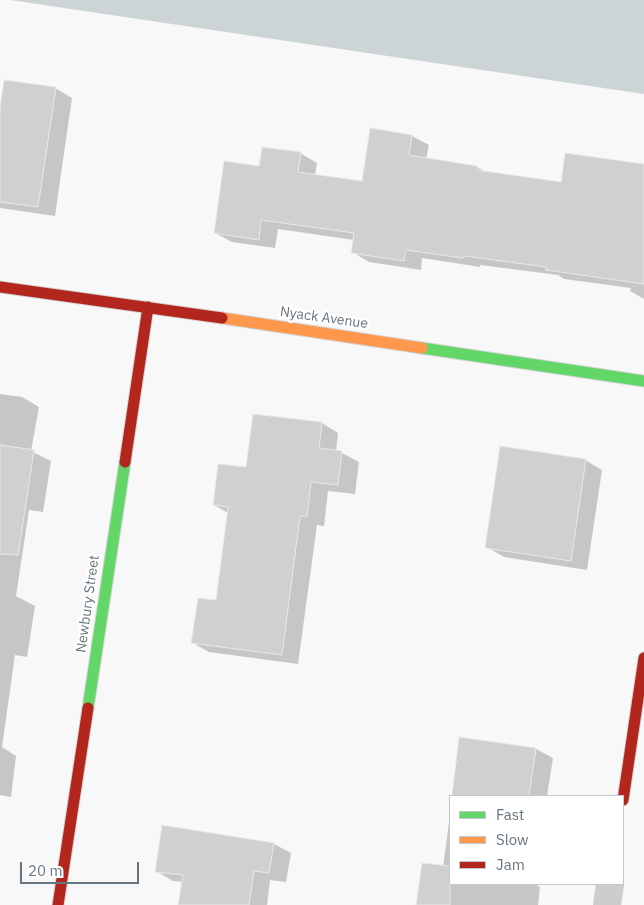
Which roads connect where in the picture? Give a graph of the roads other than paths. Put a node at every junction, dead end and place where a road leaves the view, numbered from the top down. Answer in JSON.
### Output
{"nodes":[{"id":1,"x":0,"y":287,"type":"edge"},
{"id":2,"x":148,"y":307,"type":"junction"},
{"id":3,"x":644,"y":381,"type":"edge"},
{"id":4,"x":644,"y":658,"type":"edge"},
{"id":5,"x":624,"y":795,"type":"edge"},
{"id":6,"x":610,"y":885,"type":"edge"},
{"id":7,"x":58,"y":905,"type":"edge"},
{"id":8,"x":607,"y":905,"type":"edge"}],
"edges":[{"from":1,"to":2,"type":"street","name":"Nyack Avenue"},
{"from":2,"to":3,"type":"street","name":"Nyack Avenue"},
{"from":2,"to":7,"type":"street","name":"Newbury Street"},
{"from":4,"to":5,"type":"street"},
{"from":6,"to":8,"type":"street"}]}
